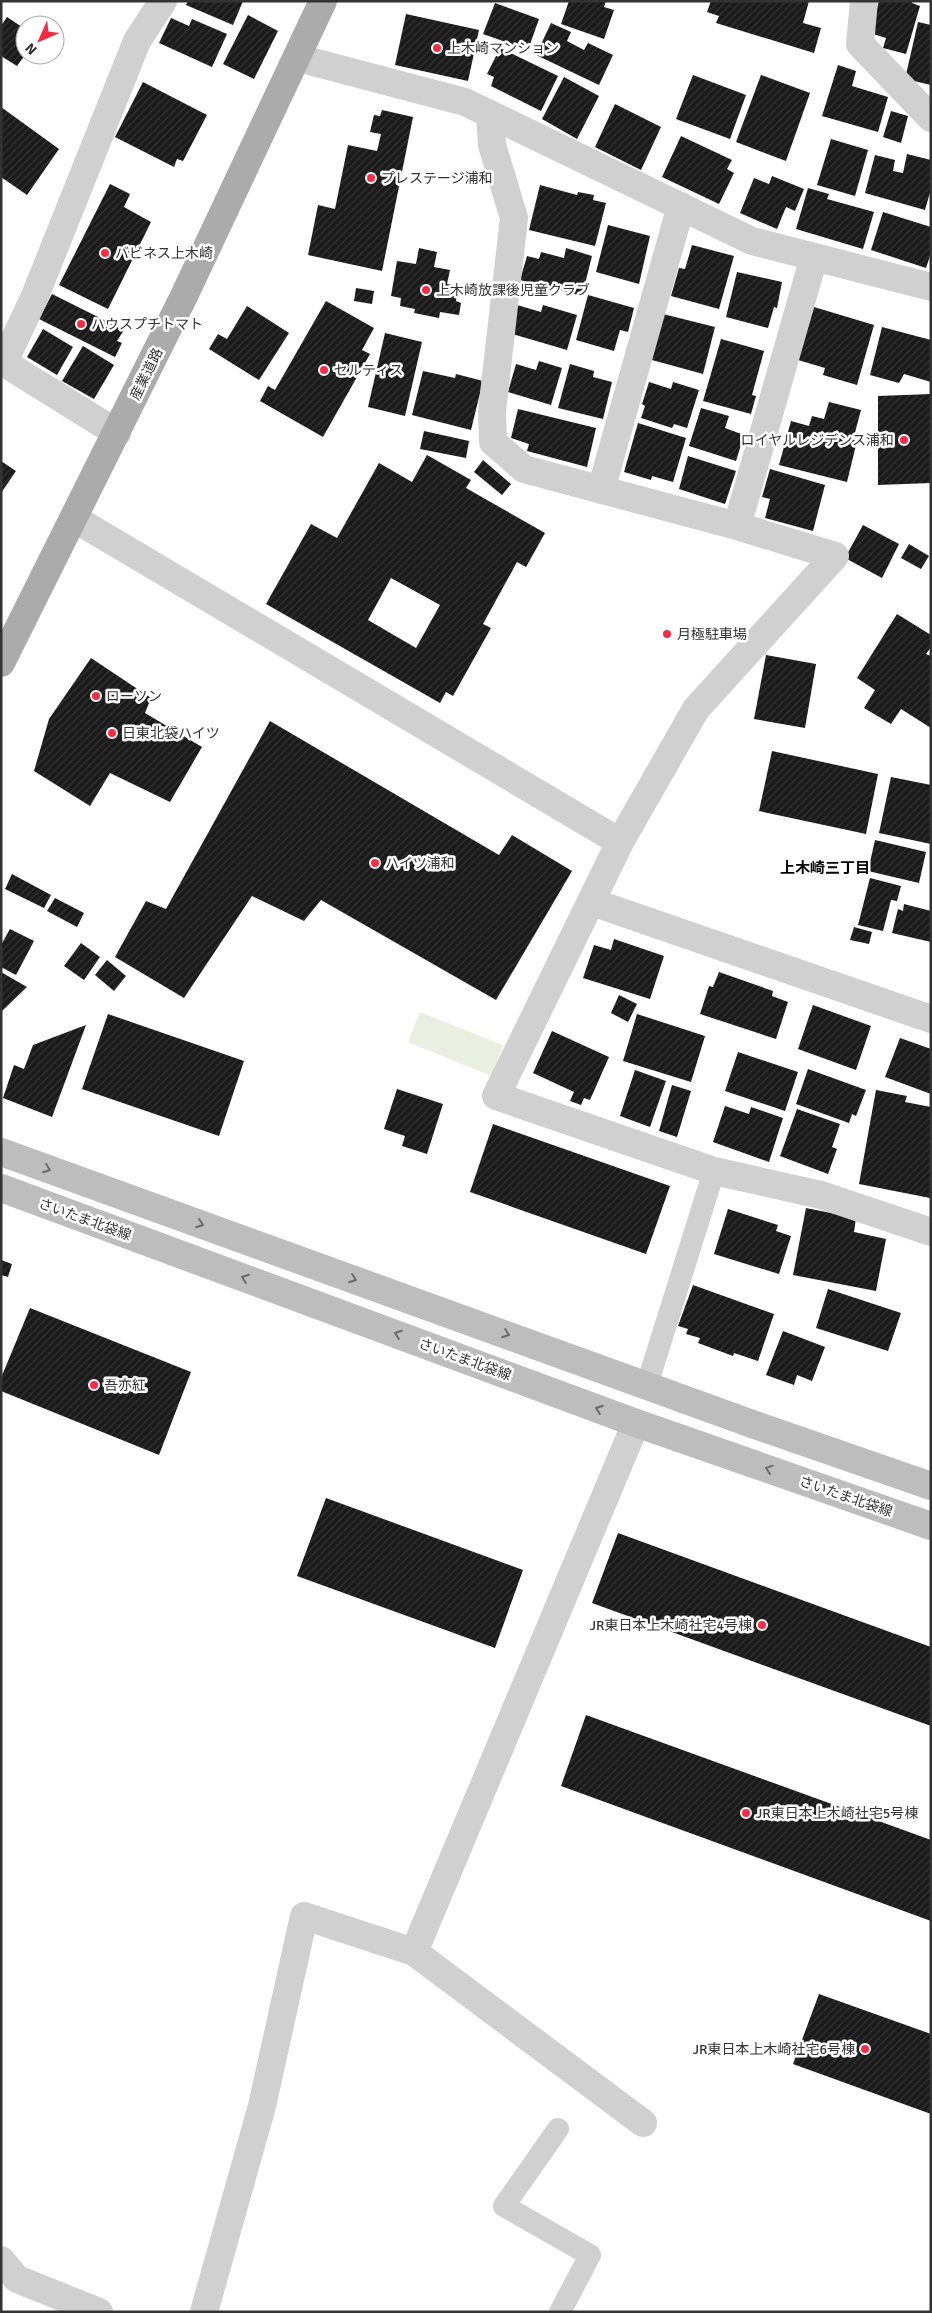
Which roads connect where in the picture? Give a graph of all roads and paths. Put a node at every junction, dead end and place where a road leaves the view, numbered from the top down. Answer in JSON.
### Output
{"nodes":[{"id":1,"x":163,"y":1,"type":"edge"},
{"id":2,"x":323,"y":1,"type":"edge"},
{"id":3,"x":864,"y":1,"type":"edge"},
{"id":4,"x":298,"y":58,"type":"junction"},
{"id":5,"x":490,"y":114,"type":"junction"},
{"id":6,"x":931,"y":118,"type":"edge"},
{"id":7,"x":681,"y":206,"type":"junction"},
{"id":8,"x":814,"y":257,"type":"junction"},
{"id":9,"x":931,"y":287,"type":"edge"},
{"id":10,"x":2,"y":363,"type":"edge"},
{"id":11,"x":117,"y":433,"type":"junction"},
{"id":12,"x":601,"y":490,"type":"junction"},
{"id":13,"x":75,"y":519,"type":"junction"},
{"id":14,"x":737,"y":526,"type":"junction"},
{"id":15,"x":1,"y":663,"type":"edge"},
{"id":16,"x":620,"y":842,"type":"junction"},
{"id":17,"x":592,"y":902,"type":"junction"},
{"id":18,"x":931,"y":1019,"type":"edge"},
{"id":19,"x":1,"y":1152,"type":"edge"},
{"id":20,"x":714,"y":1171,"type":"junction"},
{"id":21,"x":1,"y":1188,"type":"edge"},
{"id":22,"x":931,"y":1232,"type":"edge"},
{"id":23,"x":648,"y":1385,"type":"junction"},
{"id":24,"x":636,"y":1422,"type":"junction"},
{"id":25,"x":931,"y":1486,"type":"edge"},
{"id":26,"x":931,"y":1526,"type":"edge"},
{"id":27,"x":414,"y":1952,"type":"junction"},
{"id":28,"x":642,"y":2123,"type":"dead end"},
{"id":29,"x":558,"y":2129,"type":"dead end"},
{"id":30,"x":1,"y":2260,"type":"edge"},
{"id":31,"x":99,"y":2312,"type":"edge"},
{"id":32,"x":204,"y":2312,"type":"edge"},
{"id":33,"x":560,"y":2312,"type":"edge"}],
"edges":[{"from":1,"to":10,"type":"street"},
{"from":2,"to":4,"type":"main road","name":"産業道路"},
{"from":3,"to":6,"type":"street"},
{"from":4,"to":5,"type":"street"},
{"from":4,"to":11,"type":"main road","name":"産業道路"},
{"from":5,"to":7,"type":"street"},
{"from":5,"to":12,"type":"street"},
{"from":7,"to":8,"type":"street"},
{"from":7,"to":12,"type":"street"},
{"from":8,"to":9,"type":"street"},
{"from":8,"to":14,"type":"street"},
{"from":10,"to":11,"type":"street"},
{"from":11,"to":13,"type":"main road","name":"産業道路"},
{"from":12,"to":14,"type":"street"},
{"from":13,"to":15,"type":"main road","name":"産業道路"},
{"from":13,"to":16,"type":"street"},
{"from":14,"to":16,"type":"street"},
{"from":16,"to":17,"type":"street"},
{"from":17,"to":18,"type":"street"},
{"from":17,"to":20,"type":"street"},
{"from":19,"to":23,"type":"main road","one_way":true},
{"from":20,"to":22,"type":"street"},
{"from":20,"to":23,"type":"lane"},
{"from":24,"to":21,"type":"main road","name":"さいたま北袋線","one_way":true},
{"from":23,"to":25,"type":"main road"},
{"from":26,"to":24,"type":"main road","name":"さいたま北袋線","one_way":true},
{"from":24,"to":27,"type":"street"},
{"from":27,"to":28,"type":"street"},
{"from":27,"to":32,"type":"street"},
{"from":29,"to":33,"type":"lane"},
{"from":30,"to":31,"type":"street"}]}
